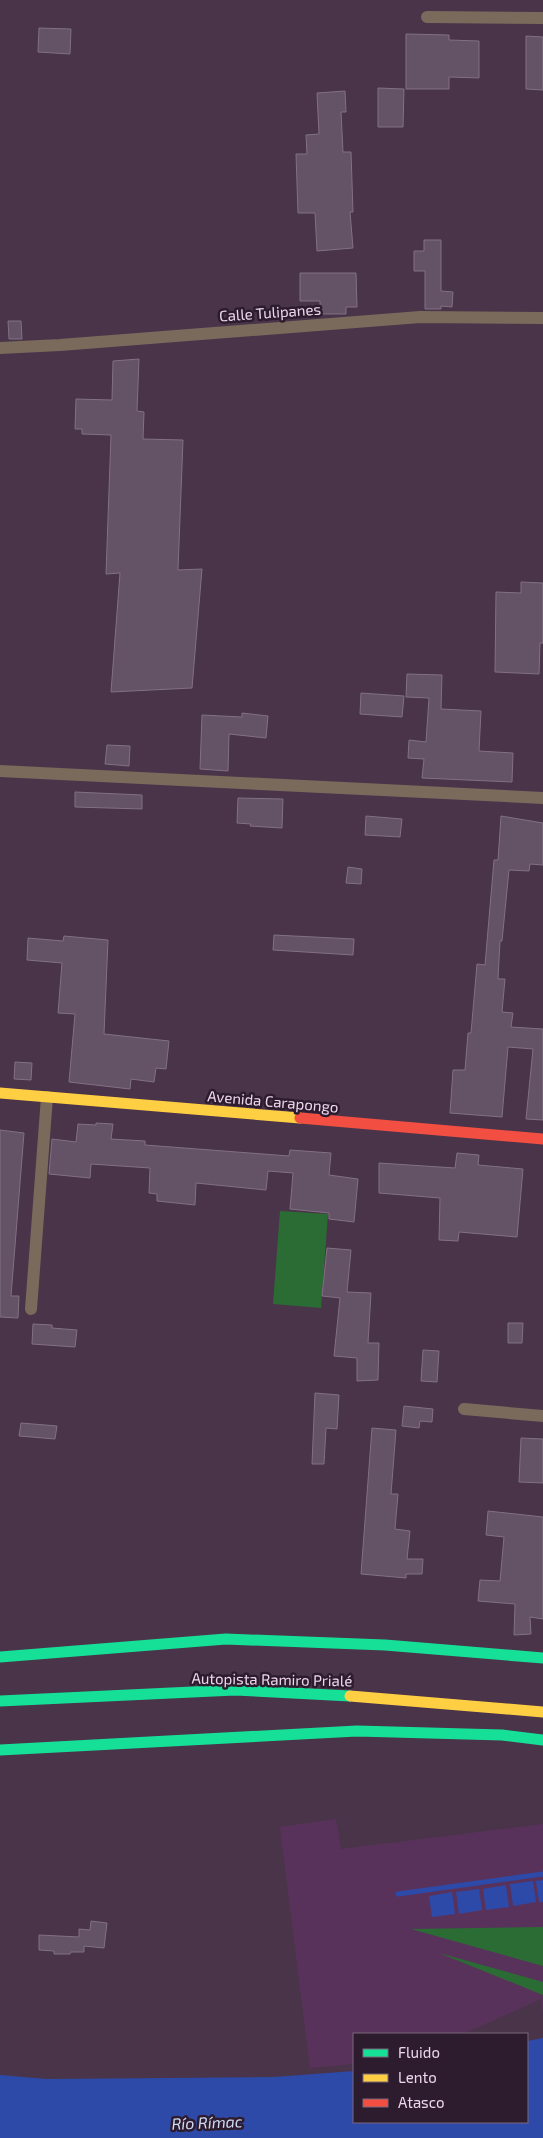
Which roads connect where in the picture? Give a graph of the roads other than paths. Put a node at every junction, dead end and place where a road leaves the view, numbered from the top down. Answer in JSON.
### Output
{"nodes":[{"id":1,"x":428,"y":17,"type":"dead end"},
{"id":2,"x":543,"y":18,"type":"edge"},
{"id":3,"x":543,"y":318,"type":"edge"},
{"id":4,"x":0,"y":348,"type":"edge"},
{"id":5,"x":0,"y":770,"type":"edge"},
{"id":6,"x":543,"y":798,"type":"edge"},
{"id":7,"x":0,"y":1093,"type":"edge"},
{"id":8,"x":47,"y":1097,"type":"junction"},
{"id":9,"x":543,"y":1139,"type":"edge"},
{"id":10,"x":31,"y":1309,"type":"dead end"},
{"id":11,"x":464,"y":1409,"type":"dead end"},
{"id":12,"x":543,"y":1416,"type":"edge"},
{"id":13,"x":0,"y":1657,"type":"edge"},
{"id":14,"x":543,"y":1658,"type":"edge"},
{"id":15,"x":0,"y":1701,"type":"edge"},
{"id":16,"x":543,"y":1712,"type":"edge"},
{"id":17,"x":543,"y":1740,"type":"edge"},
{"id":18,"x":0,"y":1750,"type":"edge"}],
"edges":[{"from":1,"to":2,"type":"street"},
{"from":3,"to":4,"type":"street","name":"Calle Tulipanes"},
{"from":5,"to":6,"type":"street"},
{"from":7,"to":8,"type":"main road","name":"Avenida Carapongo"},
{"from":8,"to":9,"type":"main road","name":"Avenida Carapongo"},
{"from":8,"to":10,"type":"street"},
{"from":11,"to":12,"type":"street"},
{"from":13,"to":14,"type":"main road"},
{"from":15,"to":16,"type":"main road","name":"Autopista Ramiro Prialé"},
{"from":17,"to":18,"type":"main road"}]}
